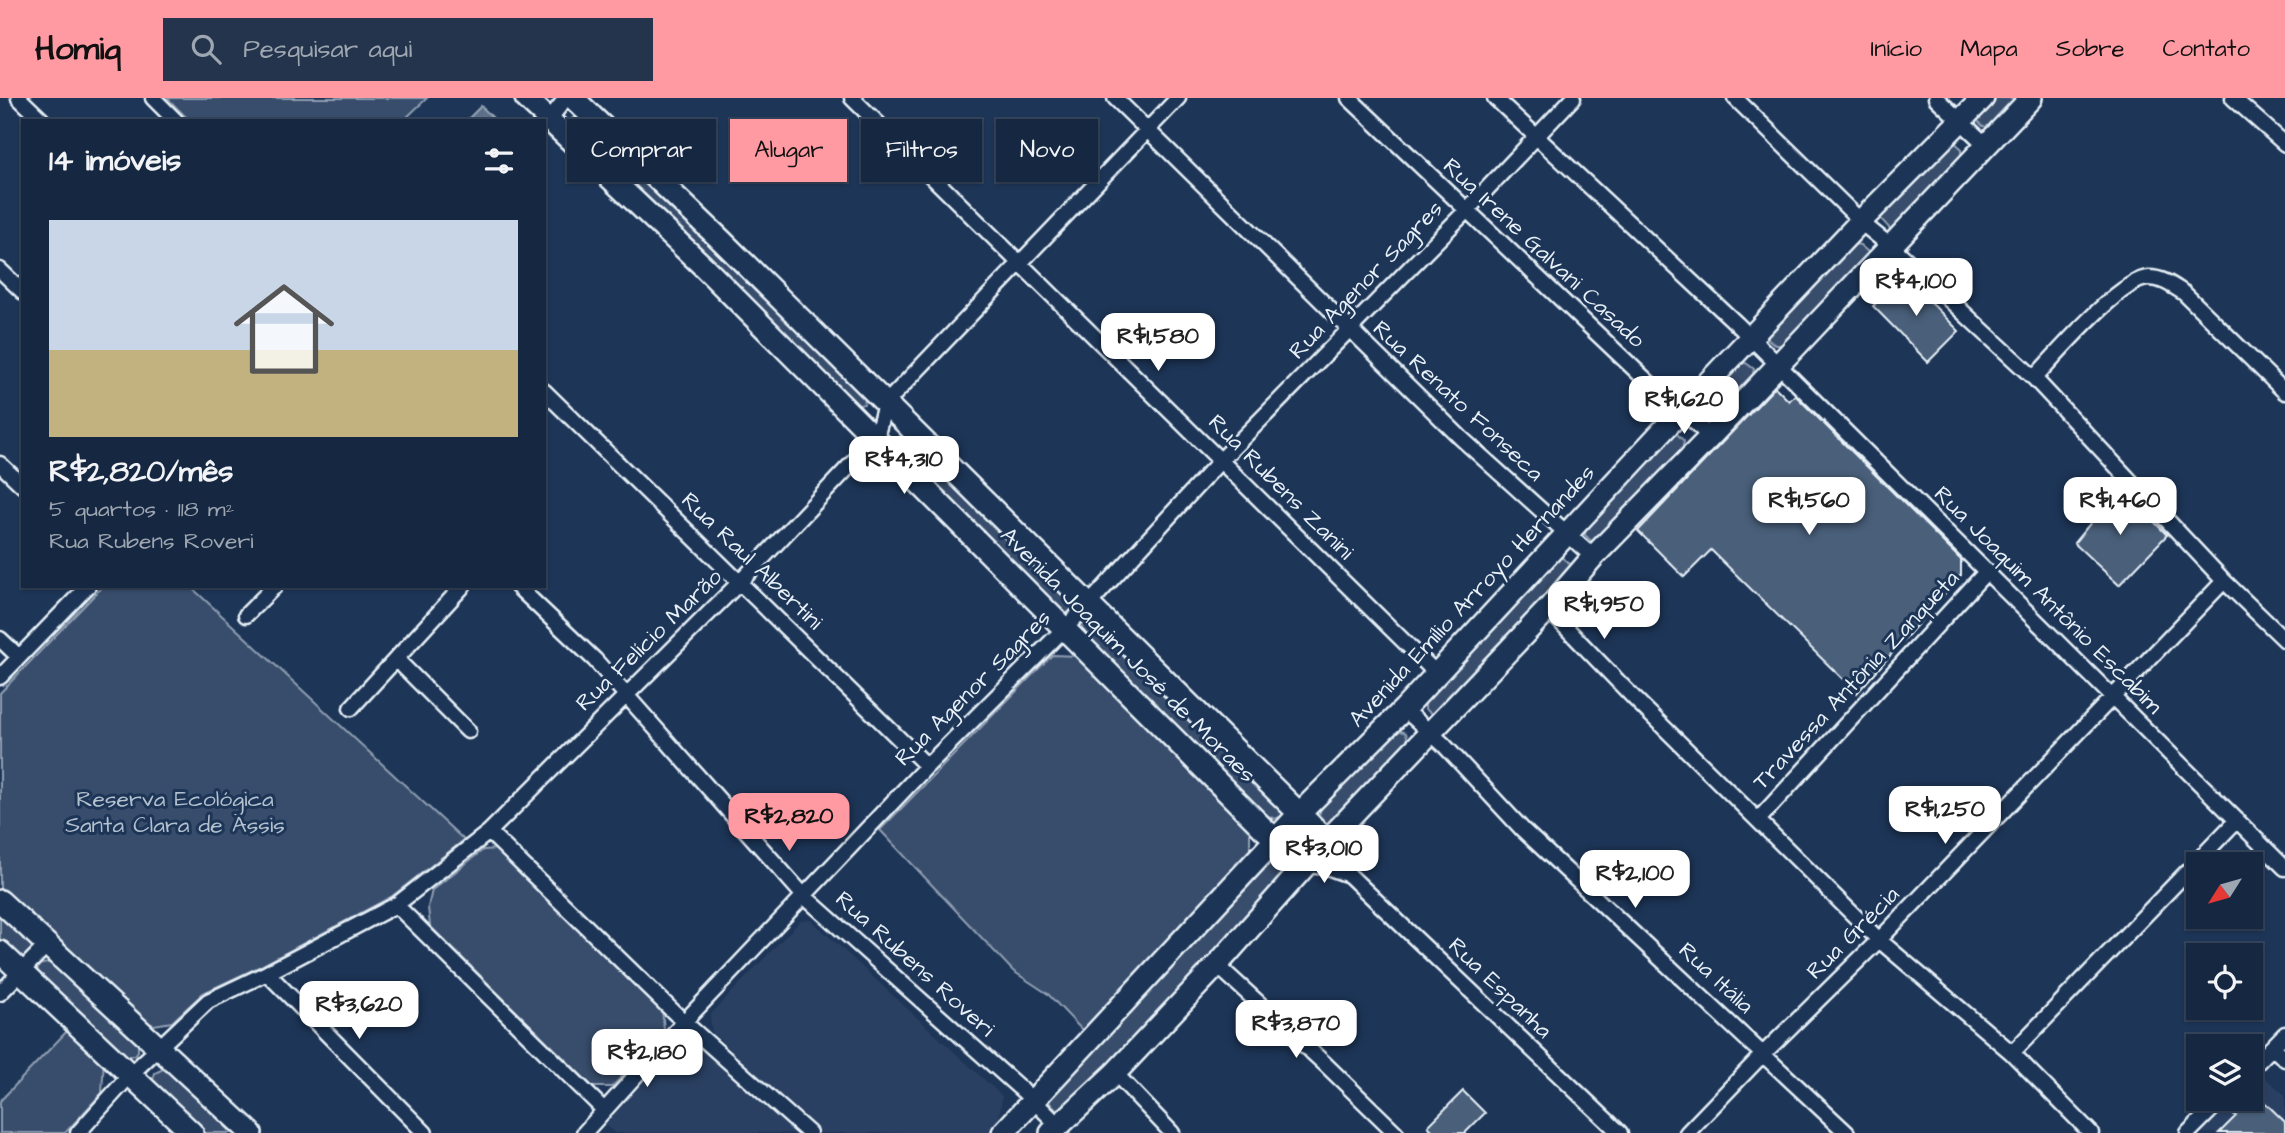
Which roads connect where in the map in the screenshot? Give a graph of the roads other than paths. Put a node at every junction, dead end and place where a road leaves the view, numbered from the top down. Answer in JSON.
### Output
{"nodes":[{"id":1,"x":19,"y":98,"type":"edge"},
{"id":2,"x":153,"y":98,"type":"edge"},
{"id":3,"x":526,"y":98,"type":"edge"},
{"id":4,"x":566,"y":98,"type":"edge"},
{"id":5,"x":573,"y":98,"type":"edge"},
{"id":6,"x":852,"y":98,"type":"edge"},
{"id":7,"x":1115,"y":98,"type":"edge"},
{"id":8,"x":1178,"y":98,"type":"edge"},
{"id":9,"x":1349,"y":98,"type":"edge"},
{"id":10,"x":1495,"y":98,"type":"edge"},
{"id":11,"x":1573,"y":98,"type":"edge"},
{"id":12,"x":1735,"y":98,"type":"edge"},
{"id":13,"x":1936,"y":98,"type":"edge"},
{"id":14,"x":1983,"y":98,"type":"edge"},
{"id":15,"x":2031,"y":98,"type":"edge"},
{"id":16,"x":2233,"y":98,"type":"edge"},
{"id":17,"x":41,"y":119,"type":"edge"},
{"id":18,"x":174,"y":119,"type":"edge"},
{"id":19,"x":544,"y":119,"type":"edge"},
{"id":20,"x":1960,"y":122,"type":"junction"},
{"id":21,"x":547,"y":123,"type":"edge"},
{"id":22,"x":1148,"y":130,"type":"junction"},
{"id":23,"x":1536,"y":138,"type":"junction"},
{"id":24,"x":2285,"y":144,"type":"edge"},
{"id":25,"x":1986,"y":145,"type":"junction"},
{"id":26,"x":1466,"y":211,"type":"junction"},
{"id":27,"x":1861,"y":221,"type":"junction"},
{"id":28,"x":1891,"y":246,"type":"junction"},
{"id":29,"x":1020,"y":262,"type":"junction"},
{"id":30,"x":0,"y":270,"type":"edge"},
{"id":31,"x":21,"y":290,"type":"edge"},
{"id":32,"x":1350,"y":329,"type":"junction"},
{"id":33,"x":1751,"y":339,"type":"junction"},
{"id":34,"x":1778,"y":364,"type":"junction"},
{"id":35,"x":2034,"y":378,"type":"junction"},
{"id":36,"x":546,"y":393,"type":"edge"},
{"id":37,"x":2285,"y":393,"type":"edge"},
{"id":38,"x":885,"y":404,"type":"junction"},
{"id":39,"x":1682,"y":410,"type":"junction"},
{"id":40,"x":1710,"y":436,"type":"junction"},
{"id":41,"x":876,"y":438,"type":"junction"},
{"id":42,"x":1221,"y":460,"type":"junction"},
{"id":43,"x":0,"y":464,"type":"edge"},
{"id":44,"x":21,"y":484,"type":"edge"},
{"id":45,"x":1568,"y":533,"type":"junction"},
{"id":46,"x":1592,"y":557,"type":"junction"},
{"id":47,"x":1987,"y":571,"type":"junction"},
{"id":48,"x":2224,"y":581,"type":"junction"},
{"id":49,"x":741,"y":582,"type":"junction"},
{"id":50,"x":86,"y":588,"type":"edge"},
{"id":51,"x":273,"y":588,"type":"edge"},
{"id":52,"x":461,"y":588,"type":"edge"},
{"id":53,"x":519,"y":588,"type":"edge"},
{"id":54,"x":1089,"y":604,"type":"junction"},
{"id":55,"x":1548,"y":609,"type":"junction"},
{"id":56,"x":246,"y":615,"type":"dead end"},
{"id":57,"x":1064,"y":629,"type":"junction"},
{"id":58,"x":0,"y":639,"type":"edge"},
{"id":59,"x":2285,"y":640,"type":"edge"},
{"id":60,"x":19,"y":657,"type":"junction"},
{"id":61,"x":396,"y":659,"type":"junction"},
{"id":62,"x":1437,"y":674,"type":"junction"},
{"id":63,"x":0,"y":677,"type":"edge"},
{"id":64,"x":626,"y":694,"type":"junction"},
{"id":65,"x":2112,"y":696,"type":"junction"},
{"id":66,"x":351,"y":708,"type":"dead end"},
{"id":67,"x":1404,"y":709,"type":"junction"},
{"id":68,"x":468,"y":731,"type":"dead end"},
{"id":69,"x":1430,"y":733,"type":"junction"},
{"id":70,"x":927,"y":766,"type":"junction"},
{"id":71,"x":1301,"y":812,"type":"junction"},
{"id":72,"x":1758,"y":820,"type":"junction"},
{"id":73,"x":2237,"y":820,"type":"junction"},
{"id":74,"x":489,"y":832,"type":"junction"},
{"id":75,"x":1277,"y":840,"type":"junction"},
{"id":76,"x":1327,"y":841,"type":"junction"},
{"id":77,"x":1306,"y":864,"type":"junction"},
{"id":78,"x":2285,"y":868,"type":"edge"},
{"id":79,"x":1349,"y":875,"type":"junction"},
{"id":80,"x":804,"y":896,"type":"junction"},
{"id":81,"x":0,"y":901,"type":"edge"},
{"id":82,"x":396,"y":905,"type":"junction"},
{"id":83,"x":1879,"y":940,"type":"junction"},
{"id":84,"x":46,"y":946,"type":"junction"},
{"id":85,"x":0,"y":952,"type":"edge"},
{"id":86,"x":1217,"y":965,"type":"junction"},
{"id":87,"x":20,"y":972,"type":"junction"},
{"id":88,"x":267,"y":973,"type":"junction"},
{"id":89,"x":0,"y":993,"type":"edge"},
{"id":90,"x":684,"y":1021,"type":"junction"},
{"id":91,"x":2285,"y":1034,"type":"edge"},
{"id":92,"x":157,"y":1048,"type":"junction"},
{"id":93,"x":2273,"y":1048,"type":"junction"},
{"id":94,"x":1764,"y":1053,"type":"junction"},
{"id":95,"x":2011,"y":1053,"type":"junction"},
{"id":96,"x":2263,"y":1058,"type":"edge"},
{"id":97,"x":2285,"y":1059,"type":"edge"},
{"id":98,"x":1115,"y":1073,"type":"junction"},
{"id":99,"x":131,"y":1074,"type":"junction"},
{"id":100,"x":1033,"y":1100,"type":"junction"},
{"id":101,"x":604,"y":1110,"type":"junction"},
{"id":102,"x":2210,"y":1111,"type":"edge"},
{"id":103,"x":1055,"y":1129,"type":"edge"},
{"id":104,"x":78,"y":1133,"type":"edge"},
{"id":105,"x":192,"y":1133,"type":"edge"},
{"id":106,"x":251,"y":1133,"type":"edge"},
{"id":107,"x":425,"y":1133,"type":"edge"},
{"id":108,"x":584,"y":1133,"type":"edge"},
{"id":109,"x":810,"y":1133,"type":"edge"},
{"id":110,"x":1003,"y":1133,"type":"edge"},
{"id":111,"x":1172,"y":1133,"type":"edge"},
{"id":112,"x":1396,"y":1133,"type":"edge"},
{"id":113,"x":1620,"y":1133,"type":"edge"},
{"id":114,"x":1688,"y":1133,"type":"edge"},
{"id":115,"x":1847,"y":1133,"type":"edge"},
{"id":116,"x":2091,"y":1133,"type":"edge"},
{"id":117,"x":2188,"y":1133,"type":"edge"}],
"edges":[{"from":1,"to":17,"type":"street"},
{"from":2,"to":18,"type":"street"},
{"from":3,"to":19,"type":"main road","name":"Avenida Joaquim José de Moraes"},
{"from":4,"to":21,"type":"street"},
{"from":5,"to":38,"type":"main road","name":"Avenida Joaquim José de Moraes"},
{"from":6,"to":29,"type":"street","name":"Rua Rubens Zanini"},
{"from":7,"to":22,"type":"street","name":"Rua Renato Fonseca"},
{"from":8,"to":22,"type":"street","name":"Rua Felício Marão"},
{"from":9,"to":26,"type":"street","name":"Rua Irene Galvani Casado"},
{"from":10,"to":23,"type":"street","name":"Rua Joaquim Antônio Escabim"},
{"from":11,"to":23,"type":"street","name":"Rua Agenor Sagres"},
{"from":12,"to":27,"type":"street"},
{"from":13,"to":20,"type":"street"},
{"from":14,"to":20,"type":"main road","name":"Avenida Emílio Arroyo Hernandes"},
{"from":15,"to":25,"type":"main road"},
{"from":16,"to":24,"type":"street"},
{"from":20,"to":25,"type":"street"},
{"from":20,"to":27,"type":"main road","name":"Avenida Emílio Arroyo Hernandes"},
{"from":21,"to":41,"type":"main road","name":"Avenida Joaquim José de Moraes"},
{"from":22,"to":29,"type":"street","name":"Rua Felício Marão"},
{"from":22,"to":32,"type":"street","name":"Rua Renato Fonseca"},
{"from":23,"to":26,"type":"street","name":"Rua Agenor Sagres"},
{"from":23,"to":33,"type":"street","name":"Rua Joaquim Antônio Escabim"},
{"from":25,"to":28,"type":"main road"},
{"from":26,"to":32,"type":"street","name":"Rua Agenor Sagres"},
{"from":26,"to":39,"type":"street","name":"Rua Irene Galvani Casado"},
{"from":27,"to":28,"type":"street"},
{"from":27,"to":33,"type":"main road","name":"Avenida Emílio Arroyo Hernandes"},
{"from":28,"to":34,"type":"main road"},
{"from":28,"to":35,"type":"street"},
{"from":29,"to":38,"type":"street","name":"Rua Felício Marão"},
{"from":29,"to":42,"type":"street","name":"Rua Rubens Zanini"},
{"from":30,"to":31,"type":"street"},
{"from":32,"to":42,"type":"street","name":"Rua Agenor Sagres"},
{"from":32,"to":45,"type":"street","name":"Rua Renato Fonseca"},
{"from":33,"to":34,"type":"street","name":"Rua Joaquim Antônio Escabim"},
{"from":33,"to":39,"type":"main road","name":"Avenida Emílio Arroyo Hernandes"},
{"from":34,"to":40,"type":"main road"},
{"from":34,"to":47,"type":"street","name":"Rua Joaquim Antônio Escabim"},
{"from":35,"to":37,"type":"street"},
{"from":35,"to":48,"type":"street"},
{"from":36,"to":49,"type":"street","name":"Rua Raul Albertini"},
{"from":38,"to":41,"type":"street","name":"Rua Felício Marão"},
{"from":38,"to":54,"type":"main road","name":"Avenida Joaquim José de Moraes"},
{"from":39,"to":40,"type":"street","name":"Rua Irene Galvani Casado"},
{"from":39,"to":45,"type":"main road","name":"Avenida Emílio Arroyo Hernandes"},
{"from":40,"to":46,"type":"main road"},
{"from":41,"to":49,"type":"street","name":"Rua Felício Marão"},
{"from":41,"to":57,"type":"main road","name":"Avenida Joaquim José de Moraes"},
{"from":42,"to":54,"type":"street","name":"Rua Agenor Sagres"},
{"from":42,"to":62,"type":"street","name":"Rua Rubens Zanini"},
{"from":43,"to":44,"type":"street"},
{"from":45,"to":46,"type":"street","name":"Rua Renato Fonseca"},
{"from":45,"to":62,"type":"main road","name":"Avenida Emílio Arroyo Hernandes"},
{"from":46,"to":55,"type":"main road"},
{"from":47,"to":65,"type":"street","name":"Rua Joaquim Antônio Escabim"},
{"from":47,"to":72,"type":"street","name":"Travessa Antônia Zanqueta"},
{"from":48,"to":59,"type":"street"},
{"from":48,"to":65,"type":"street","name":"Rua Grécia"},
{"from":49,"to":64,"type":"street","name":"Rua Felício Marão"},
{"from":49,"to":70,"type":"street","name":"Rua Raul Albertini"},
{"from":50,"to":60,"type":"street"},
{"from":51,"to":56,"type":"street"},
{"from":52,"to":61,"type":"street"},
{"from":53,"to":64,"type":"street","name":"Rua Rubens Roveri"},
{"from":54,"to":57,"type":"street","name":"Rua Agenor Sagres"},
{"from":54,"to":71,"type":"main road","name":"Avenida Joaquim José de Moraes"},
{"from":55,"to":69,"type":"main road"},
{"from":55,"to":72,"type":"street"},
{"from":57,"to":70,"type":"street","name":"Rua Agenor Sagres"},
{"from":57,"to":75,"type":"main road","name":"Avenida Joaquim José de Moraes"},
{"from":58,"to":60,"type":"street"},
{"from":60,"to":63,"type":"street"},
{"from":61,"to":66,"type":"street"},
{"from":61,"to":68,"type":"street"},
{"from":62,"to":67,"type":"main road","name":"Avenida Emílio Arroyo Hernandes"},
{"from":64,"to":74,"type":"street","name":"Rua Felício Marão"},
{"from":64,"to":80,"type":"street","name":"Rua Rubens Roveri"},
{"from":65,"to":73,"type":"street","name":"Rua Joaquim Antônio Escabim"},
{"from":65,"to":83,"type":"street","name":"Rua Grécia"},
{"from":67,"to":69,"type":"street","name":"Rua Itália"},
{"from":67,"to":71,"type":"main road","name":"Avenida Emílio Arroyo Hernandes"},
{"from":69,"to":76,"type":"main road"},
{"from":69,"to":94,"type":"street","name":"Rua Itália"},
{"from":70,"to":80,"type":"street","name":"Rua Agenor Sagres"},
{"from":71,"to":75,"type":"main road","name":"Avenida Emílio Arroyo Hernandes"},
{"from":71,"to":76,"type":"main road","name":"Avenida Joaquim José de Moraes"},
{"from":72,"to":83,"type":"street"},
{"from":73,"to":78,"type":"street","name":"Rua Joaquim Antônio Escabim"},
{"from":73,"to":95,"type":"street"},
{"from":74,"to":82,"type":"street","name":"Rua Felício Marão"},
{"from":74,"to":90,"type":"street"},
{"from":75,"to":77,"type":"main road","name":"Avenida Joaquim José de Moraes"},
{"from":75,"to":100,"type":"main road","name":"Avenida Emílio Arroyo Hernandes"},
{"from":76,"to":77,"type":"main road"},
{"from":76,"to":79,"type":"street","name":"Rua Espanha"},
{"from":77,"to":79,"type":"street","name":"Rua Espanha"},
{"from":77,"to":86,"type":"main road"},
{"from":79,"to":113,"type":"street","name":"Rua Espanha"},
{"from":80,"to":90,"type":"street","name":"Rua Agenor Sagres"},
{"from":80,"to":100,"type":"street","name":"Rua Rubens Roveri"},
{"from":81,"to":84,"type":"main road"},
{"from":82,"to":88,"type":"street","name":"Rua Felício Marão"},
{"from":82,"to":101,"type":"street"},
{"from":83,"to":94,"type":"street","name":"Rua Grécia"},
{"from":83,"to":95,"type":"street"},
{"from":84,"to":87,"type":"street"},
{"from":84,"to":92,"type":"main road"},
{"from":85,"to":87,"type":"main road"},
{"from":86,"to":98,"type":"main road"},
{"from":86,"to":112,"type":"street"},
{"from":87,"to":89,"type":"street"},
{"from":87,"to":99,"type":"main road"},
{"from":88,"to":92,"type":"street","name":"Rua Felício Marão"},
{"from":88,"to":107,"type":"street"},
{"from":90,"to":101,"type":"street","name":"Rua Agenor Sagres"},
{"from":90,"to":109,"type":"street"},
{"from":91,"to":93,"type":"street"},
{"from":92,"to":99,"type":"street","name":"Rua Felício Marão"},
{"from":92,"to":106,"type":"main road"},
{"from":93,"to":96,"type":"street"},
{"from":93,"to":97,"type":"street"},
{"from":94,"to":114,"type":"street","name":"Rua Grécia"},
{"from":94,"to":115,"type":"street","name":"Rua Itália"},
{"from":95,"to":116,"type":"street"},
{"from":98,"to":103,"type":"main road"},
{"from":98,"to":111,"type":"street"},
{"from":99,"to":104,"type":"street","name":"Rua Felício Marão"},
{"from":99,"to":105,"type":"main road"},
{"from":100,"to":103,"type":"street","name":"Rua Rubens Roveri"},
{"from":100,"to":110,"type":"main road","name":"Avenida Emílio Arroyo Hernandes"},
{"from":101,"to":108,"type":"street","name":"Rua Agenor Sagres"},
{"from":102,"to":117,"type":"street"}]}
